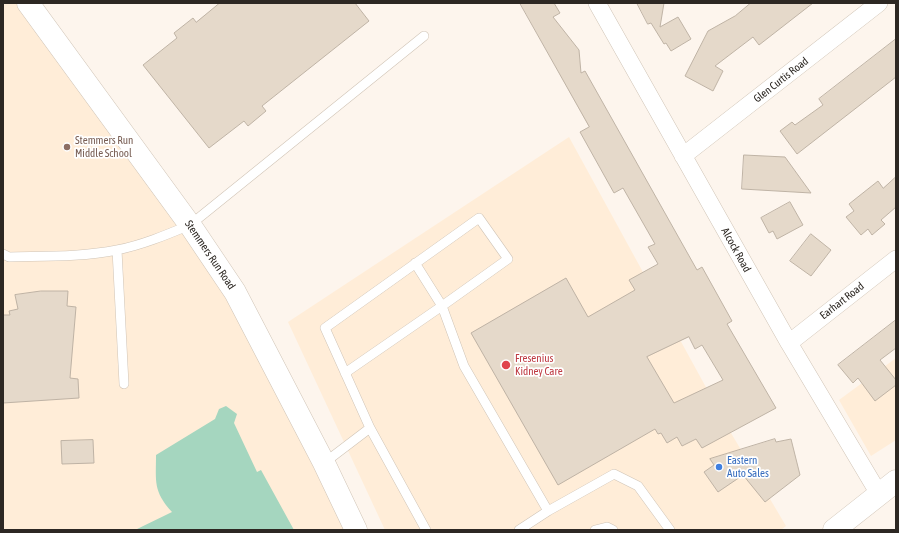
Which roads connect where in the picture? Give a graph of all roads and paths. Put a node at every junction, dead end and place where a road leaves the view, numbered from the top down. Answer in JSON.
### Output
{"nodes":[{"id":1,"x":28,"y":3,"type":"edge"},
{"id":2,"x":597,"y":3,"type":"edge"},
{"id":3,"x":878,"y":3,"type":"edge"},
{"id":4,"x":424,"y":36,"type":"dead end"},
{"id":5,"x":683,"y":156,"type":"junction"},
{"id":6,"x":190,"y":225,"type":"junction"},
{"id":7,"x":117,"y":250,"type":"junction"},
{"id":8,"x":3,"y":254,"type":"edge"},
{"id":9,"x":896,"y":259,"type":"edge"},
{"id":10,"x":416,"y":263,"type":"junction"},
{"id":11,"x":442,"y":306,"type":"junction"},
{"id":12,"x":789,"y":343,"type":"junction"},
{"id":13,"x":345,"y":373,"type":"junction"},
{"id":14,"x":124,"y":384,"type":"dead end"},
{"id":15,"x":370,"y":428,"type":"junction"},
{"id":16,"x":324,"y":463,"type":"junction"},
{"id":17,"x":896,"y":481,"type":"edge"},
{"id":18,"x":879,"y":494,"type":"junction"},
{"id":19,"x":548,"y":511,"type":"junction"},
{"id":20,"x":356,"y":530,"type":"edge"},
{"id":21,"x":426,"y":530,"type":"edge"},
{"id":22,"x":519,"y":530,"type":"edge"},
{"id":23,"x":595,"y":530,"type":"edge"},
{"id":24,"x":613,"y":530,"type":"edge"},
{"id":25,"x":670,"y":530,"type":"edge"},
{"id":26,"x":834,"y":530,"type":"edge"}],
"edges":[{"from":1,"to":6,"type":"main road","name":"Stemmers Run Road"},
{"from":2,"to":5,"type":"street","name":"Alcock Road"},
{"from":3,"to":5,"type":"street","name":"Glen Curtis Road"},
{"from":4,"to":6,"type":"lane"},
{"from":5,"to":12,"type":"street","name":"Alcock Road"},
{"from":6,"to":7,"type":"lane"},
{"from":6,"to":16,"type":"main road","name":"Stemmers Run Road"},
{"from":7,"to":8,"type":"lane"},
{"from":7,"to":14,"type":"lane"},
{"from":9,"to":12,"type":"street","name":"Earhart Road"},
{"from":10,"to":11,"type":"lane"},
{"from":10,"to":11,"type":"lane"},
{"from":10,"to":13,"type":"lane"},
{"from":11,"to":13,"type":"lane"},
{"from":11,"to":19,"type":"lane"},
{"from":12,"to":18,"type":"street","name":"Alcock Road"},
{"from":13,"to":15,"type":"lane"},
{"from":15,"to":16,"type":"lane"},
{"from":15,"to":21,"type":"lane"},
{"from":16,"to":20,"type":"main road","name":"Stemmers Run Road"},
{"from":17,"to":18,"type":"main road"},
{"from":18,"to":26,"type":"main road"},
{"from":19,"to":22,"type":"lane"},
{"from":19,"to":25,"type":"lane"},
{"from":23,"to":24,"type":"lane"}]}
